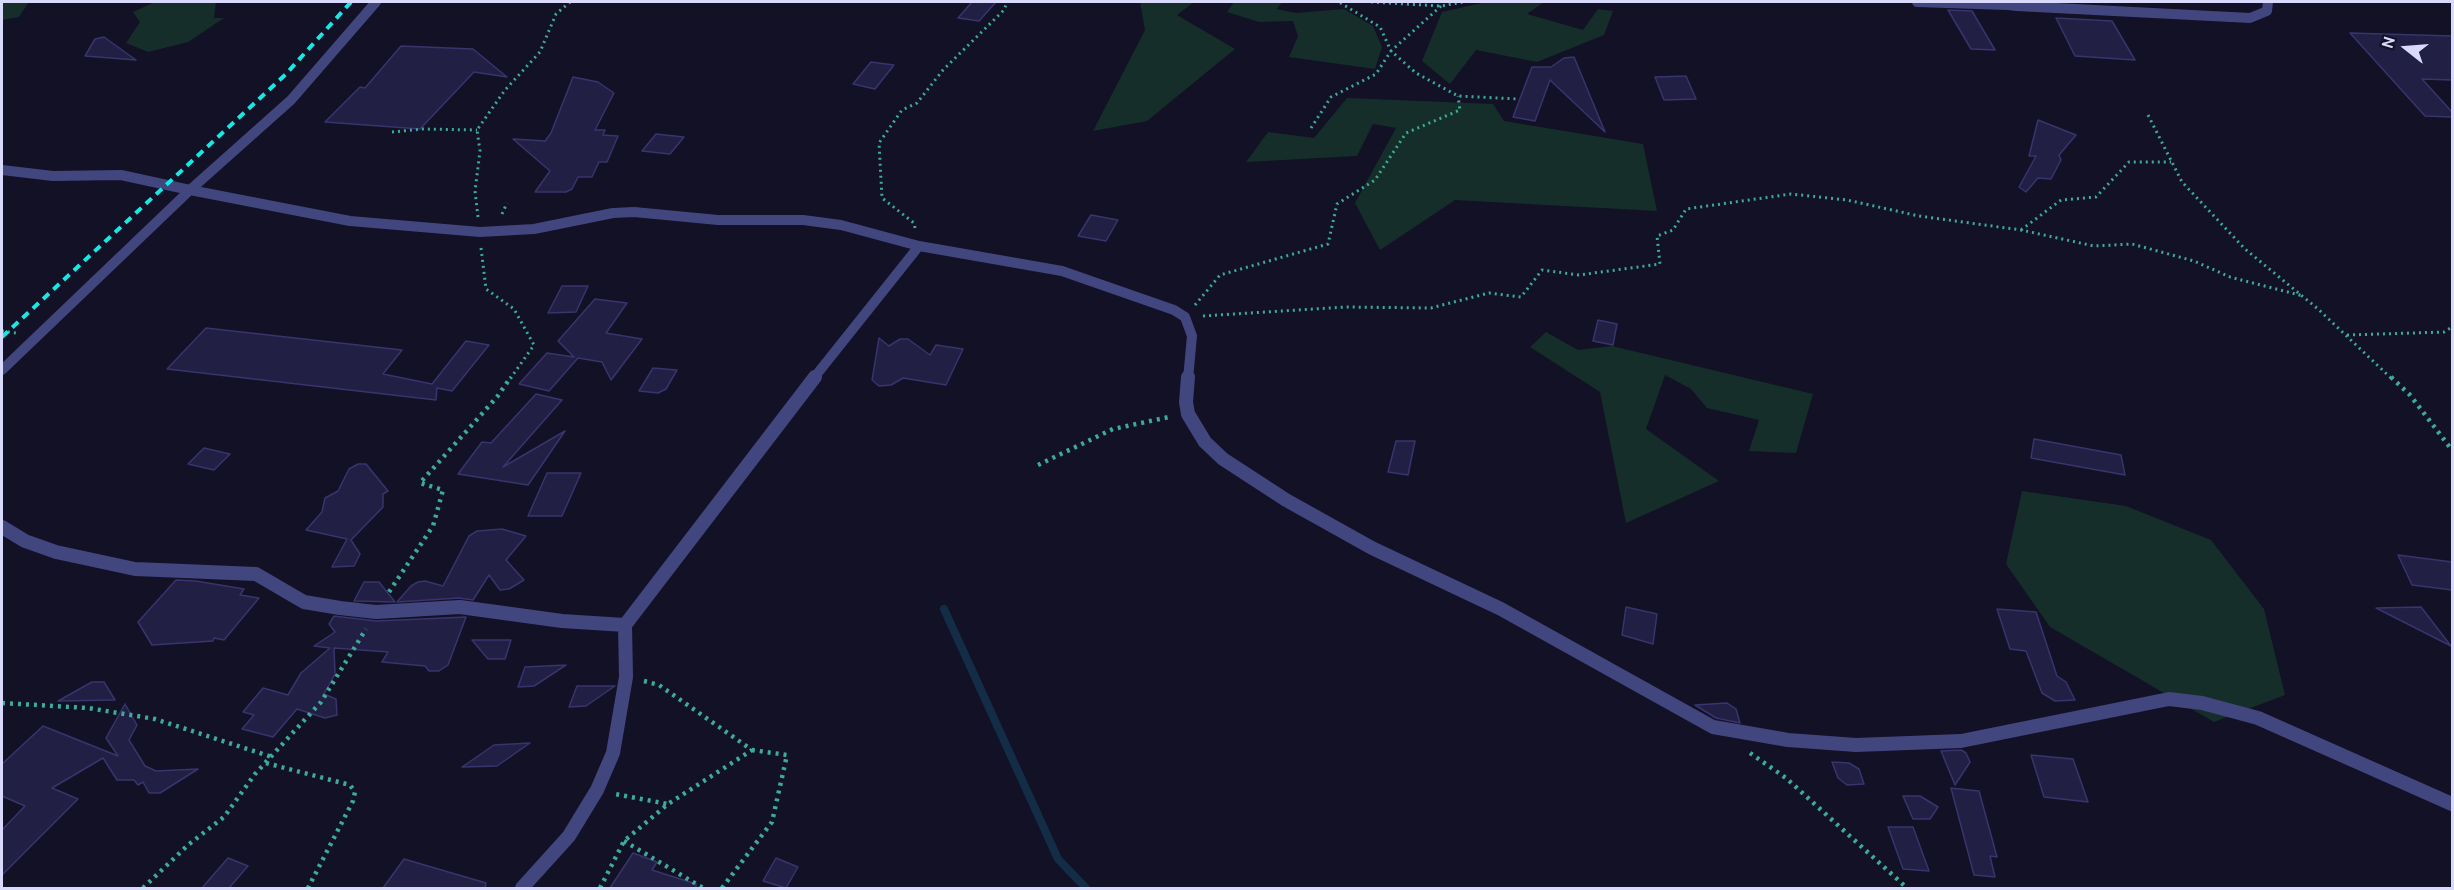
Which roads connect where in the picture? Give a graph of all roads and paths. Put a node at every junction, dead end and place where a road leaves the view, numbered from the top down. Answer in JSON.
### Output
{"nodes":[{"id":1,"x":376,"y":2,"type":"edge"},
{"id":2,"x":570,"y":2,"type":"edge"},
{"id":3,"x":1007,"y":2,"type":"edge"},
{"id":4,"x":1339,"y":2,"type":"edge"},
{"id":5,"x":1371,"y":2,"type":"edge"},
{"id":6,"x":1463,"y":2,"type":"edge"},
{"id":7,"x":1917,"y":2,"type":"edge"},
{"id":8,"x":2268,"y":2,"type":"edge"},
{"id":9,"x":2007,"y":3,"type":"edge"},
{"id":10,"x":1440,"y":6,"type":"junction"},
{"id":11,"x":1391,"y":51,"type":"junction"},
{"id":12,"x":1458,"y":96,"type":"junction"},
{"id":13,"x":1518,"y":99,"type":"dead end"},
{"id":14,"x":2148,"y":115,"type":"dead end"},
{"id":15,"x":1311,"y":128,"type":"dead end"},
{"id":16,"x":477,"y":130,"type":"junction"},
{"id":17,"x":392,"y":132,"type":"dead end"},
{"id":18,"x":2171,"y":162,"type":"junction"},
{"id":19,"x":2,"y":171,"type":"edge"},
{"id":20,"x":190,"y":190,"type":"junction"},
{"id":21,"x":2020,"y":230,"type":"junction"},
{"id":22,"x":480,"y":232,"type":"junction"},
{"id":23,"x":919,"y":246,"type":"junction"},
{"id":24,"x":2303,"y":296,"type":"junction"},
{"id":25,"x":1185,"y":317,"type":"junction"},
{"id":26,"x":2452,"y":327,"type":"edge"},
{"id":27,"x":2346,"y":335,"type":"junction"},
{"id":28,"x":2,"y":370,"type":"edge"},
{"id":29,"x":1188,"y":414,"type":"junction"},
{"id":30,"x":2452,"y":450,"type":"edge"},
{"id":31,"x":1038,"y":465,"type":"dead end"},
{"id":32,"x":2,"y":527,"type":"edge"},
{"id":33,"x":376,"y":612,"type":"junction"},
{"id":34,"x":626,"y":625,"type":"junction"},
{"id":35,"x":626,"y":677,"type":"junction"},
{"id":36,"x":2,"y":702,"type":"edge"},
{"id":37,"x":1740,"y":746,"type":"dead end"},
{"id":38,"x":752,"y":750,"type":"junction"},
{"id":39,"x":272,"y":757,"type":"junction"},
{"id":40,"x":266,"y":763,"type":"junction"},
{"id":41,"x":597,"y":790,"type":"junction"},
{"id":42,"x":668,"y":804,"type":"junction"},
{"id":43,"x":2452,"y":804,"type":"edge"},
{"id":44,"x":624,"y":841,"type":"junction"},
{"id":45,"x":143,"y":888,"type":"edge"},
{"id":46,"x":308,"y":888,"type":"edge"},
{"id":47,"x":522,"y":888,"type":"edge"},
{"id":48,"x":600,"y":888,"type":"edge"},
{"id":49,"x":703,"y":888,"type":"edge"},
{"id":50,"x":722,"y":888,"type":"edge"},
{"id":51,"x":1907,"y":888,"type":"edge"}],
"edges":[{"from":1,"to":20,"type":"street"},
{"from":2,"to":16,"type":"path"},
{"from":3,"to":23,"type":"path"},
{"from":4,"to":11,"type":"path"},
{"from":5,"to":10,"type":"path"},
{"from":6,"to":10,"type":"path"},
{"from":7,"to":9,"type":"street"},
{"from":8,"to":9,"type":"street"},
{"from":10,"to":11,"type":"path"},
{"from":11,"to":12,"type":"path"},
{"from":11,"to":15,"type":"path"},
{"from":12,"to":13,"type":"path"},
{"from":12,"to":25,"type":"path"},
{"from":14,"to":18,"type":"path"},
{"from":16,"to":17,"type":"path"},
{"from":16,"to":22,"type":"path"},
{"from":18,"to":21,"type":"path"},
{"from":18,"to":24,"type":"path"},
{"from":19,"to":20,"type":"street"},
{"from":20,"to":22,"type":"street"},
{"from":20,"to":28,"type":"street"},
{"from":21,"to":24,"type":"path"},
{"from":21,"to":25,"type":"path"},
{"from":22,"to":23,"type":"street"},
{"from":22,"to":33,"type":"path"},
{"from":23,"to":25,"type":"street"},
{"from":23,"to":34,"type":"street"},
{"from":24,"to":27,"type":"path"},
{"from":25,"to":29,"type":"street"},
{"from":26,"to":27,"type":"path"},
{"from":27,"to":30,"type":"path"},
{"from":29,"to":31,"type":"path"},
{"from":29,"to":43,"type":"street"},
{"from":32,"to":33,"type":"street"},
{"from":33,"to":34,"type":"street"},
{"from":33,"to":39,"type":"path"},
{"from":34,"to":35,"type":"street"},
{"from":35,"to":38,"type":"path"},
{"from":35,"to":41,"type":"street"},
{"from":36,"to":39,"type":"path"},
{"from":37,"to":51,"type":"path"},
{"from":38,"to":42,"type":"path"},
{"from":38,"to":50,"type":"path"},
{"from":39,"to":40,"type":"path"},
{"from":40,"to":45,"type":"path"},
{"from":40,"to":46,"type":"path"},
{"from":41,"to":42,"type":"path"},
{"from":41,"to":47,"type":"street"},
{"from":42,"to":44,"type":"path"},
{"from":44,"to":48,"type":"path"},
{"from":44,"to":49,"type":"path"}]}
